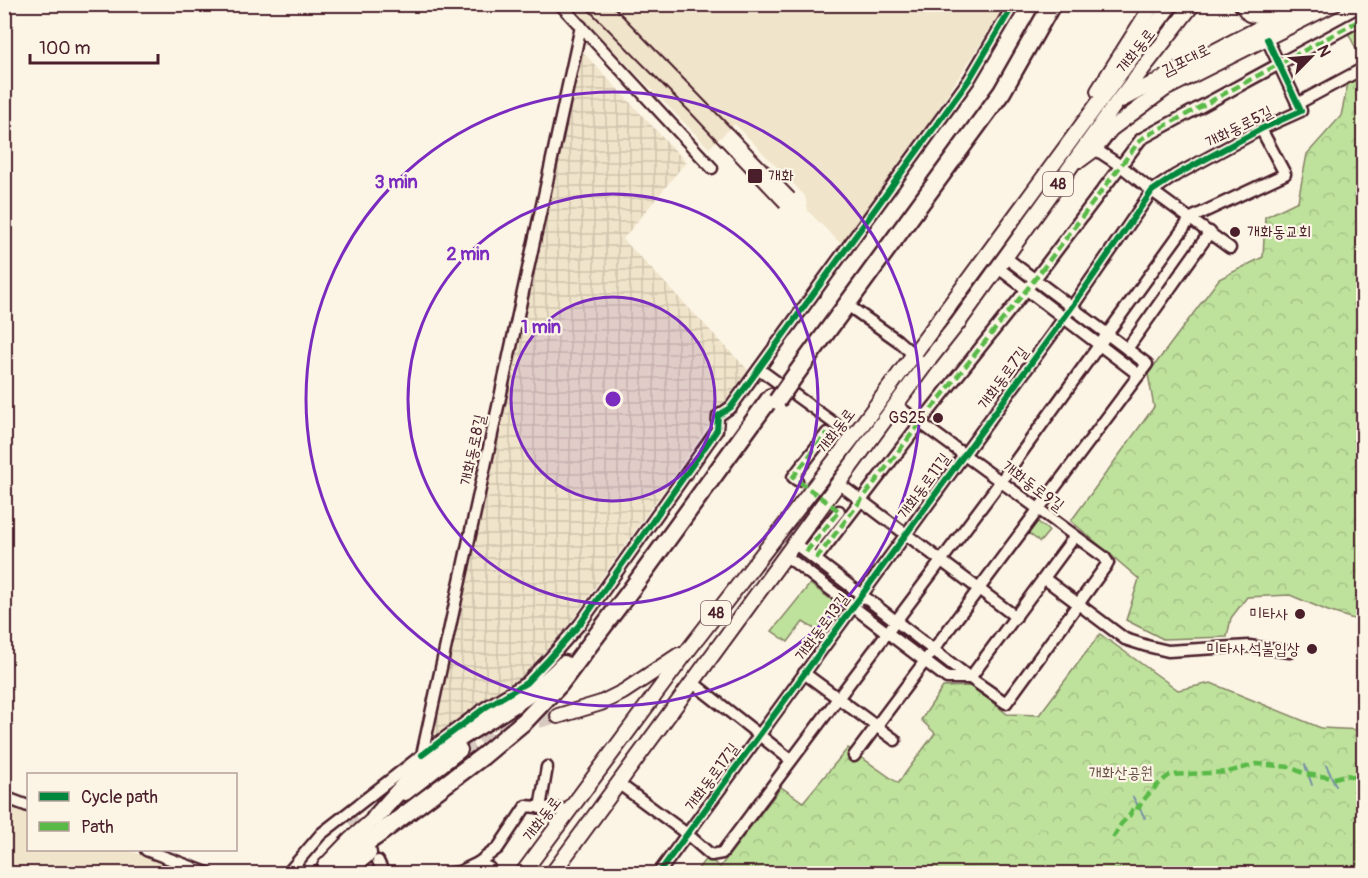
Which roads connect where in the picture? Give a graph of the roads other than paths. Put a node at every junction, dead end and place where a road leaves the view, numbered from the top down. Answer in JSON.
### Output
{"nodes":[{"id":1,"x":560,"y":4,"type":"edge"},
{"id":2,"x":1014,"y":4,"type":"edge"},
{"id":3,"x":1041,"y":4,"type":"edge"},
{"id":4,"x":1052,"y":4,"type":"edge"},
{"id":5,"x":1153,"y":4,"type":"edge"},
{"id":6,"x":1171,"y":4,"type":"edge"},
{"id":7,"x":1193,"y":4,"type":"edge"},
{"id":8,"x":1241,"y":4,"type":"edge"},
{"id":9,"x":1306,"y":4,"type":"edge"},
{"id":10,"x":1334,"y":4,"type":"edge"},
{"id":11,"x":1364,"y":18,"type":"edge"},
{"id":12,"x":1273,"y":20,"type":"junction"},
{"id":13,"x":581,"y":26,"type":"junction"},
{"id":14,"x":1267,"y":39,"type":"junction"},
{"id":15,"x":1279,"y":64,"type":"junction"},
{"id":16,"x":1364,"y":68,"type":"edge"},
{"id":17,"x":1117,"y":102,"type":"junction"},
{"id":18,"x":1297,"y":104,"type":"junction"},
{"id":19,"x":1260,"y":129,"type":"junction"},
{"id":20,"x":1077,"y":130,"type":"junction"},
{"id":21,"x":1095,"y":149,"type":"junction"},
{"id":22,"x":1121,"y":166,"type":"junction"},
{"id":23,"x":712,"y":168,"type":"dead end"},
{"id":24,"x":1069,"y":169,"type":"junction"},
{"id":25,"x":1152,"y":191,"type":"junction"},
{"id":26,"x":1191,"y":218,"type":"junction"},
{"id":27,"x":1210,"y":232,"type":"junction"},
{"id":28,"x":1230,"y":248,"type":"dead end"},
{"id":29,"x":1001,"y":262,"type":"junction"},
{"id":30,"x":864,"y":274,"type":"junction"},
{"id":31,"x":1035,"y":279,"type":"junction"},
{"id":32,"x":1026,"y":289,"type":"junction"},
{"id":33,"x":958,"y":295,"type":"junction"},
{"id":34,"x":1072,"y":307,"type":"junction"},
{"id":35,"x":853,"y":309,"type":"dead end"},
{"id":36,"x":1064,"y":318,"type":"junction"},
{"id":37,"x":958,"y":323,"type":"junction"},
{"id":38,"x":1106,"y":333,"type":"junction"},
{"id":39,"x":1098,"y":344,"type":"junction"},
{"id":40,"x":1127,"y":349,"type":"junction"},
{"id":41,"x":914,"y":355,"type":"junction"},
{"id":42,"x":925,"y":365,"type":"junction"},
{"id":43,"x":759,"y":369,"type":"junction"},
{"id":44,"x":1139,"y":375,"type":"junction"},
{"id":45,"x":774,"y":399,"type":"junction"},
{"id":46,"x":896,"y":405,"type":"junction"},
{"id":47,"x":921,"y":423,"type":"junction"},
{"id":48,"x":827,"y":433,"type":"dead end"},
{"id":49,"x":853,"y":437,"type":"junction"},
{"id":50,"x":965,"y":454,"type":"junction"},
{"id":51,"x":797,"y":480,"type":"dead end"},
{"id":52,"x":1000,"y":481,"type":"junction"},
{"id":53,"x":838,"y":483,"type":"junction"},
{"id":54,"x":861,"y":500,"type":"junction"},
{"id":55,"x":1038,"y":509,"type":"junction"},
{"id":56,"x":839,"y":511,"type":"dead end"},
{"id":57,"x":906,"y":534,"type":"junction"},
{"id":58,"x":1076,"y":537,"type":"junction"},
{"id":59,"x":794,"y":543,"type":"junction"},
{"id":60,"x":806,"y":552,"type":"junction"},
{"id":61,"x":785,"y":555,"type":"junction"},
{"id":62,"x":816,"y":559,"type":"junction"},
{"id":63,"x":941,"y":560,"type":"junction"},
{"id":64,"x":1045,"y":579,"type":"junction"},
{"id":65,"x":636,"y":583,"type":"junction"},
{"id":66,"x":979,"y":589,"type":"junction"},
{"id":67,"x":862,"y":595,"type":"junction"},
{"id":68,"x":1078,"y":605,"type":"junction"},
{"id":69,"x":853,"y":606,"type":"junction"},
{"id":70,"x":1016,"y":617,"type":"junction"},
{"id":71,"x":895,"y":621,"type":"junction"},
{"id":72,"x":887,"y":632,"type":"junction"},
{"id":73,"x":688,"y":649,"type":"junction"},
{"id":74,"x":933,"y":650,"type":"junction"},
{"id":75,"x":1290,"y":652,"type":"dead end"},
{"id":76,"x":925,"y":661,"type":"junction"},
{"id":77,"x":804,"y":673,"type":"junction"},
{"id":78,"x":970,"y":678,"type":"junction"},
{"id":79,"x":692,"y":682,"type":"junction"},
{"id":80,"x":838,"y":698,"type":"junction"},
{"id":81,"x":558,"y":717,"type":"tunnel mouth"},
{"id":82,"x":876,"y":727,"type":"junction"},
{"id":83,"x":759,"y":735,"type":"junction"},
{"id":84,"x":894,"y":740,"type":"dead end"},
{"id":85,"x":460,"y":750,"type":"tunnel mouth"},
{"id":86,"x":422,"y":755,"type":"junction"},
{"id":87,"x":854,"y":756,"type":"dead end"},
{"id":88,"x":791,"y":760,"type":"junction"},
{"id":89,"x":547,"y":767,"type":"dead end"},
{"id":90,"x":618,"y":783,"type":"junction"},
{"id":91,"x":4,"y":797,"type":"edge"},
{"id":92,"x":27,"y":806,"type":"edge"},
{"id":93,"x":540,"y":808,"type":"junction"},
{"id":94,"x":570,"y":810,"type":"junction"},
{"id":95,"x":375,"y":818,"type":"junction"},
{"id":96,"x":687,"y":834,"type":"junction"},
{"id":97,"x":151,"y":851,"type":"edge"},
{"id":98,"x":378,"y":861,"type":"dead end"},
{"id":99,"x":478,"y":863,"type":"junction"},
{"id":100,"x":210,"y":873,"type":"edge"},
{"id":101,"x":287,"y":873,"type":"edge"},
{"id":102,"x":319,"y":873,"type":"edge"},
{"id":103,"x":344,"y":873,"type":"edge"},
{"id":104,"x":384,"y":873,"type":"edge"},
{"id":105,"x":446,"y":873,"type":"edge"},
{"id":106,"x":487,"y":873,"type":"edge"},
{"id":107,"x":522,"y":873,"type":"edge"},
{"id":108,"x":552,"y":873,"type":"edge"},
{"id":109,"x":658,"y":873,"type":"edge"}],
"edges":[{"from":1,"to":13,"type":"street"},
{"from":2,"to":43,"type":"street"},
{"from":3,"to":30,"type":"highway"},
{"from":4,"to":30,"type":"highway"},
{"from":5,"to":20,"type":"main road"},
{"from":6,"to":20,"type":"main road","name":"개화동로","number":"48"},
{"from":7,"to":17,"type":"main road","name":"개화동로","number":"48"},
{"from":8,"to":12,"type":"main road"},
{"from":9,"to":12,"type":"main road","name":"김포대로","number":"48"},
{"from":10,"to":14,"type":"main road","name":"김포대로","number":"48"},
{"from":11,"to":15,"type":"street"},
{"from":12,"to":17,"type":"main road","name":"김포대로","number":"48"},
{"from":13,"to":23,"type":"street"},
{"from":13,"to":86,"type":"street","name":"개화동로8길"},
{"from":14,"to":15,"type":"street"},
{"from":14,"to":21,"type":"main road","name":"김포대로","number":"48"},
{"from":15,"to":18,"type":"street"},
{"from":15,"to":22,"type":"street"},
{"from":16,"to":18,"type":"street","name":"개화동로5길"},
{"from":17,"to":20,"type":"main road","name":"김포대로","number":"48"},
{"from":17,"to":24,"type":"main road","name":"개화동로","number":"48"},
{"from":18,"to":19,"type":"street","name":"개화동로5길"},
{"from":19,"to":25,"type":"street","name":"개화동로5길"},
{"from":19,"to":26,"type":"street","name":"개화동로5길"},
{"from":20,"to":33,"type":"main road","name":"개화동로","number":"48"},
{"from":21,"to":22,"type":"street"},
{"from":21,"to":24,"type":"main road","name":"김포대로","number":"48"},
{"from":22,"to":25,"type":"street"},
{"from":22,"to":31,"type":"street"},
{"from":24,"to":29,"type":"main road","name":"개화동로","number":"48"},
{"from":25,"to":26,"type":"street"},
{"from":25,"to":34,"type":"street","name":"개화동로7길"},
{"from":26,"to":27,"type":"street"},
{"from":26,"to":38,"type":"street"},
{"from":27,"to":28,"type":"street"},
{"from":27,"to":40,"type":"street"},
{"from":29,"to":31,"type":"street"},
{"from":29,"to":32,"type":"street"},
{"from":29,"to":37,"type":"main road","name":"개화동로","number":"48"},
{"from":30,"to":45,"type":"highway","bridge":true},
{"from":31,"to":32,"type":"street"},
{"from":31,"to":34,"type":"street"},
{"from":32,"to":36,"type":"street"},
{"from":32,"to":47,"type":"street"},
{"from":33,"to":37,"type":"main road"},
{"from":33,"to":41,"type":"main road","name":"개화동로","number":"48"},
{"from":34,"to":36,"type":"street","name":"개화동로7길"},
{"from":34,"to":38,"type":"street"},
{"from":35,"to":41,"type":"street"},
{"from":36,"to":39,"type":"street"},
{"from":36,"to":50,"type":"street","name":"개화동로7길"},
{"from":37,"to":42,"type":"main road","name":"개화동로","number":"48"},
{"from":38,"to":39,"type":"street"},
{"from":38,"to":40,"type":"street"},
{"from":39,"to":44,"type":"street"},
{"from":39,"to":52,"type":"street"},
{"from":40,"to":44,"type":"street"},
{"from":41,"to":42,"type":"street"},
{"from":41,"to":49,"type":"main road","name":"개화동로","number":"48"},
{"from":42,"to":46,"type":"main road","name":"개화동로","number":"48"},
{"from":43,"to":49,"type":"street"},
{"from":43,"to":86,"type":"street"},
{"from":44,"to":55,"type":"street"},
{"from":45,"to":65,"type":"highway"},
{"from":45,"to":103,"type":"highway"},
{"from":46,"to":47,"type":"street","name":"개화동로9길"},
{"from":46,"to":53,"type":"main road","name":"개화동로","number":"48"},
{"from":47,"to":50,"type":"street","name":"개화동로9길"},
{"from":47,"to":54,"type":"street"},
{"from":48,"to":51,"type":"street"},
{"from":49,"to":73,"type":"main road","name":"개화동로","number":"48"},
{"from":50,"to":52,"type":"street","name":"개화동로9길"},
{"from":50,"to":57,"type":"street","name":"개화동로11길"},
{"from":52,"to":55,"type":"street","name":"개화동로9길"},
{"from":52,"to":63,"type":"street"},
{"from":53,"to":54,"type":"street","name":"개화동로11길"},
{"from":53,"to":59,"type":"main road","name":"개화동로","number":"48"},
{"from":54,"to":57,"type":"street","name":"개화동로11길"},
{"from":54,"to":62,"type":"street"},
{"from":55,"to":58,"type":"street","name":"개화동로9길"},
{"from":55,"to":66,"type":"street"},
{"from":56,"to":60,"type":"street"},
{"from":57,"to":63,"type":"street","name":"개화동로11길"},
{"from":57,"to":67,"type":"street","name":"개화동로13길"},
{"from":58,"to":64,"type":"street"},
{"from":58,"to":68,"type":"street","name":"개화동로9길"},
{"from":59,"to":60,"type":"street","name":"개화동로13길"},
{"from":59,"to":61,"type":"main road","name":"개화동로","number":"48"},
{"from":60,"to":62,"type":"street","name":"개화동로13길"},
{"from":61,"to":69,"type":"street","name":"개화동로13길"},
{"from":61,"to":79,"type":"main road","name":"개화동로","number":"48"},
{"from":62,"to":67,"type":"street","name":"개화동로13길"},
{"from":63,"to":66,"type":"street","name":"개화동로11길"},
{"from":63,"to":71,"type":"street"},
{"from":64,"to":68,"type":"street"},
{"from":64,"to":70,"type":"street"},
{"from":65,"to":95,"type":"highway"},
{"from":65,"to":102,"type":"highway"},
{"from":66,"to":70,"type":"street","name":"개화동로11길"},
{"from":66,"to":74,"type":"street"},
{"from":67,"to":69,"type":"street","name":"개화동로13길"},
{"from":67,"to":71,"type":"street","name":"개화동로13길"},
{"from":68,"to":75,"type":"street"},
{"from":68,"to":78,"type":"street","name":"개화동로13길"},
{"from":69,"to":72,"type":"street","name":"개화동로13길"},
{"from":69,"to":77,"type":"street","name":"개화동로13길"},
{"from":70,"to":78,"type":"street"},
{"from":71,"to":72,"type":"street"},
{"from":71,"to":74,"type":"street","name":"개화동로13길"},
{"from":72,"to":76,"type":"street","name":"개화동로13길"},
{"from":72,"to":80,"type":"street"},
{"from":73,"to":81,"type":"main road"},
{"from":73,"to":94,"type":"main road","name":"개화동로","number":"48"},
{"from":74,"to":76,"type":"street"},
{"from":74,"to":78,"type":"street","name":"개화동로13길"},
{"from":76,"to":78,"type":"street","name":"개화동로13길"},
{"from":76,"to":82,"type":"street"},
{"from":77,"to":80,"type":"street","name":"개화동로13길"},
{"from":77,"to":83,"type":"street","name":"개화동로13길"},
{"from":79,"to":83,"type":"street"},
{"from":79,"to":90,"type":"main road","name":"개화동로","number":"48"},
{"from":80,"to":82,"type":"street","name":"개화동로13길"},
{"from":80,"to":88,"type":"street"},
{"from":82,"to":84,"type":"street","name":"개화동로13길"},
{"from":82,"to":87,"type":"street"},
{"from":83,"to":88,"type":"street"},
{"from":83,"to":96,"type":"street","name":"개화동로17길"},
{"from":85,"to":95,"type":"main road"},
{"from":86,"to":101,"type":"street"},
{"from":88,"to":96,"type":"street","name":"개화동로17길"},
{"from":89,"to":93,"type":"street"},
{"from":90,"to":96,"type":"street","name":"개화동로17길"},
{"from":90,"to":108,"type":"main road","name":"개화동로","number":"48"},
{"from":91,"to":92,"type":"street"},
{"from":93,"to":94,"type":"street"},
{"from":93,"to":99,"type":"street"},
{"from":94,"to":107,"type":"main road","name":"개화동로","number":"48"},
{"from":95,"to":102,"type":"main road"},
{"from":96,"to":109,"type":"street"},
{"from":97,"to":100,"type":"street"},
{"from":98,"to":104,"type":"street"},
{"from":99,"to":105,"type":"street"},
{"from":99,"to":106,"type":"street"}]}
